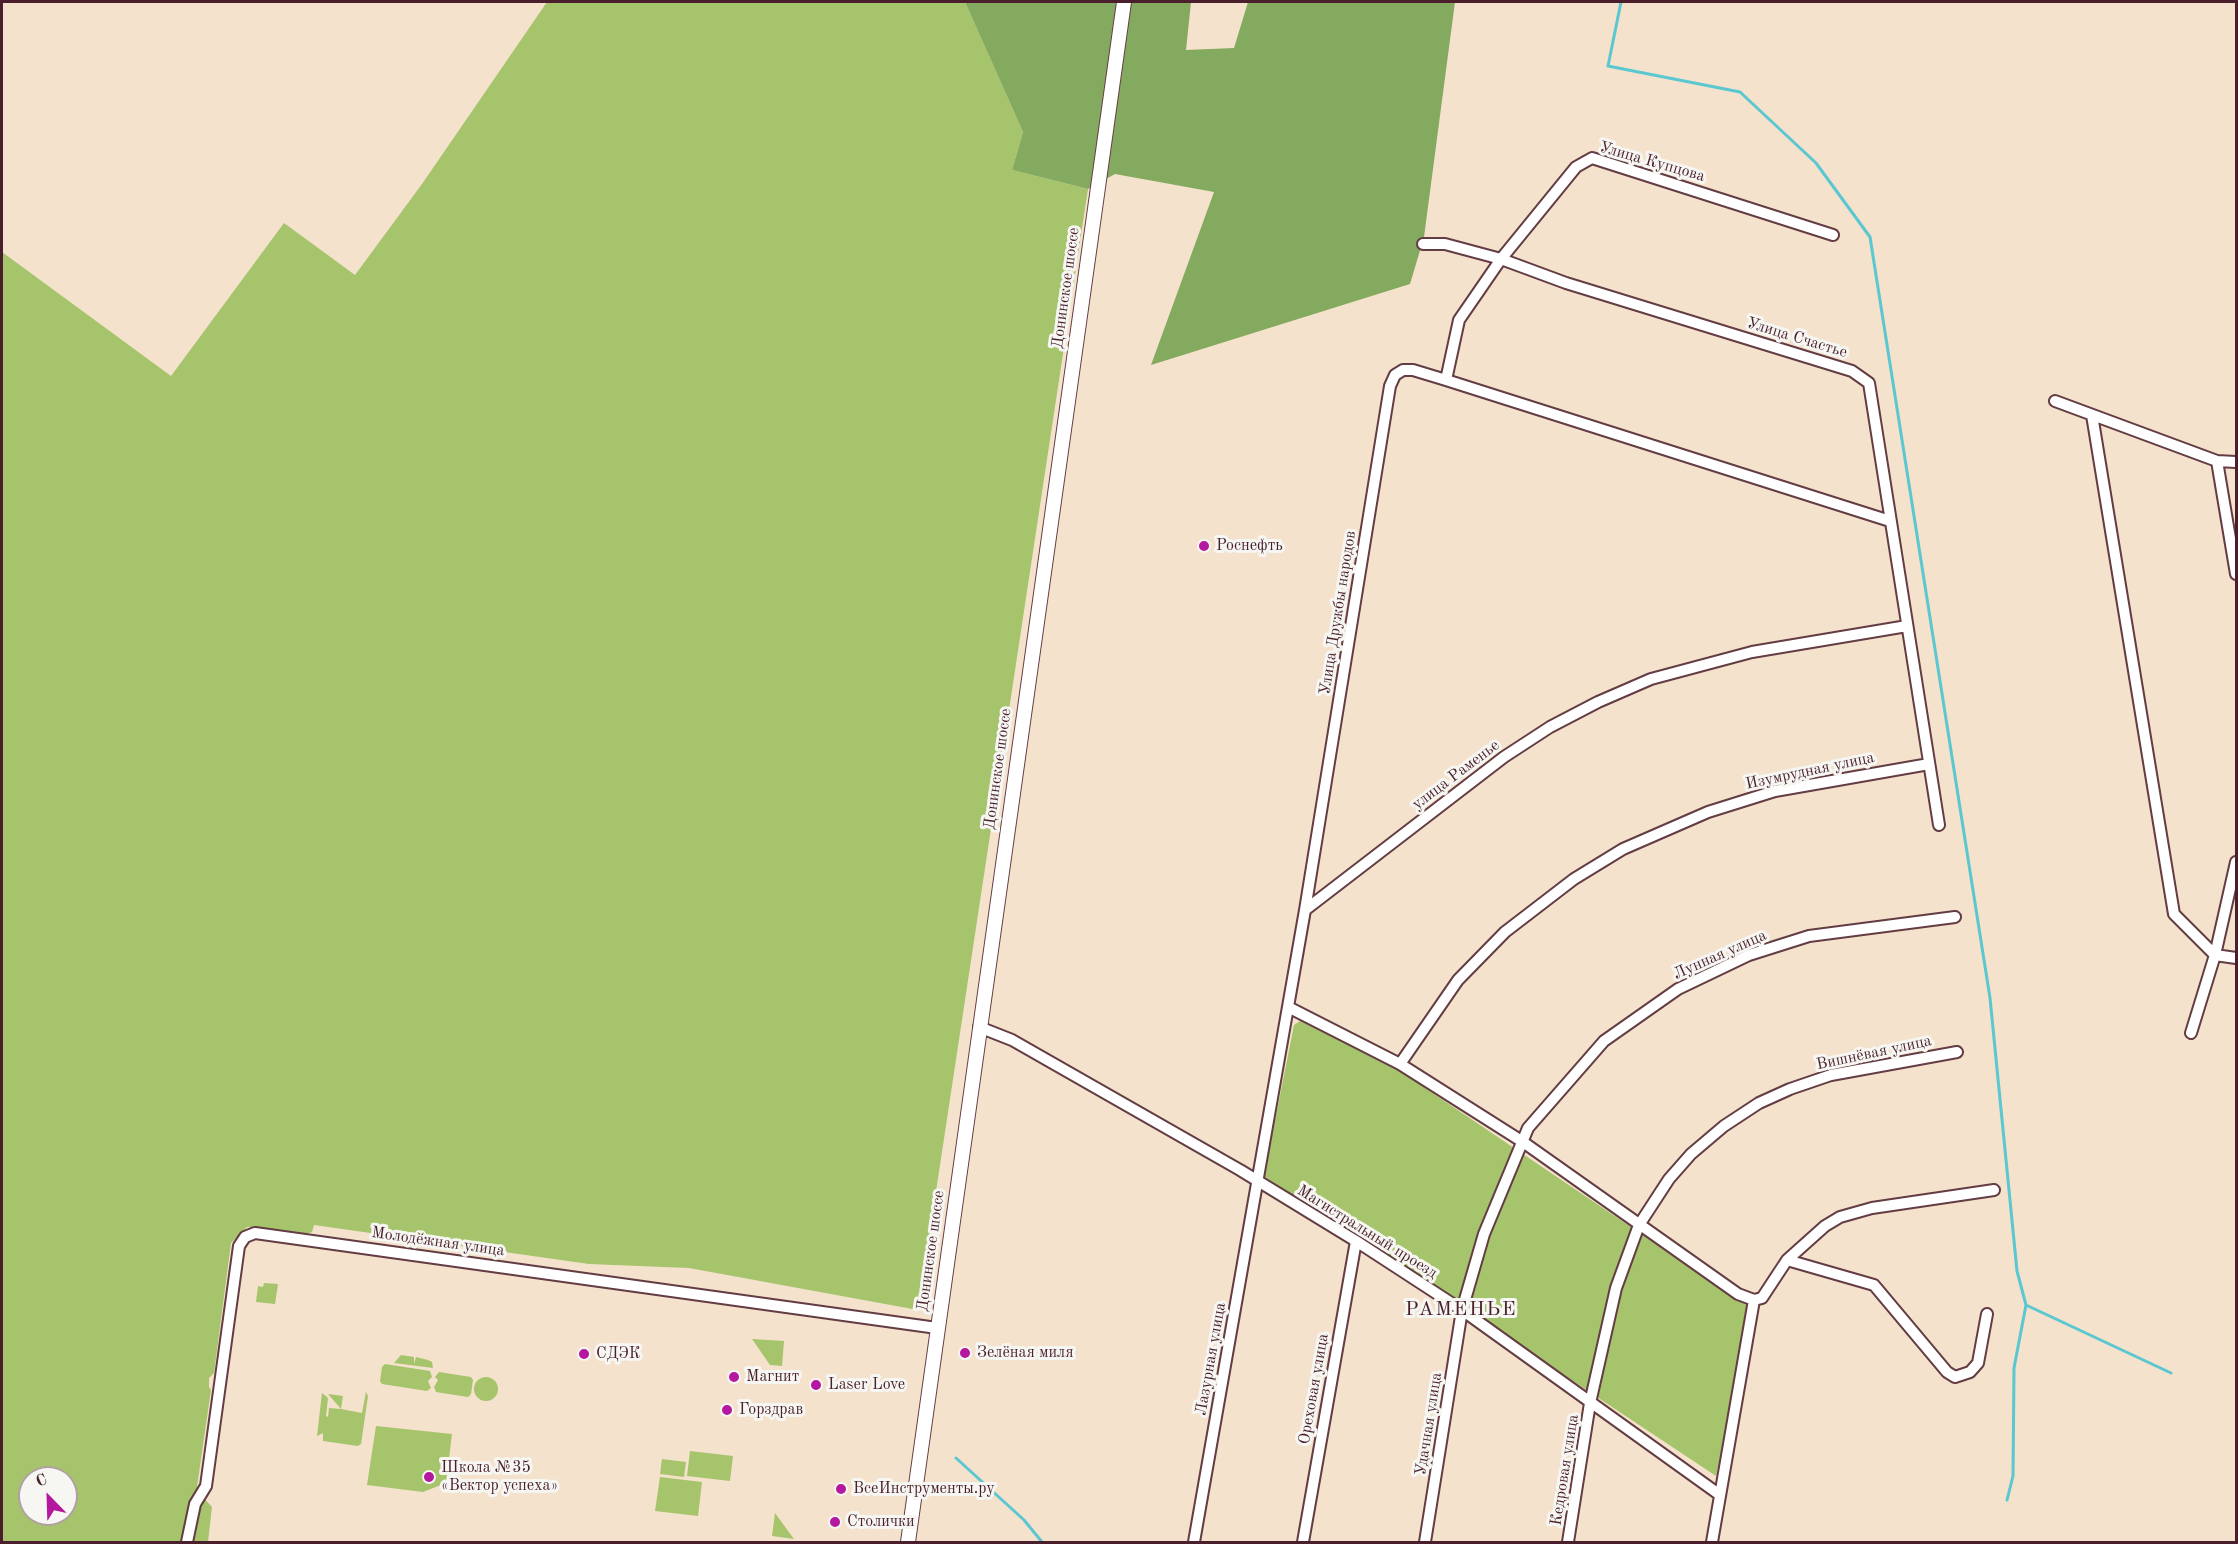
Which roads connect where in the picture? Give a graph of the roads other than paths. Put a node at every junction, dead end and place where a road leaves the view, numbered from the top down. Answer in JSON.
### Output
{"nodes":[{"id":1,"x":1124,"y":2,"type":"edge"},
{"id":2,"x":1833,"y":235,"type":"dead end"},
{"id":3,"x":1423,"y":244,"type":"dead end"},
{"id":4,"x":1502,"y":259,"type":"junction"},
{"id":5,"x":1446,"y":380,"type":"junction"},
{"id":6,"x":2055,"y":401,"type":"dead end"},
{"id":7,"x":2092,"y":415,"type":"junction"},
{"id":8,"x":2217,"y":461,"type":"junction"},
{"id":9,"x":2236,"y":462,"type":"edge"},
{"id":10,"x":1890,"y":521,"type":"junction"},
{"id":11,"x":2236,"y":574,"type":"edge"},
{"id":12,"x":1907,"y":626,"type":"junction"},
{"id":13,"x":1929,"y":765,"type":"junction"},
{"id":14,"x":1939,"y":825,"type":"dead end"},
{"id":15,"x":2236,"y":862,"type":"edge"},
{"id":16,"x":1305,"y":910,"type":"junction"},
{"id":17,"x":1954,"y":916,"type":"dead end"},
{"id":18,"x":2215,"y":955,"type":"junction"},
{"id":19,"x":2236,"y":958,"type":"edge"},
{"id":20,"x":1290,"y":1008,"type":"junction"},
{"id":21,"x":979,"y":1028,"type":"junction"},
{"id":22,"x":2192,"y":1033,"type":"dead end"},
{"id":23,"x":1957,"y":1052,"type":"dead end"},
{"id":24,"x":1400,"y":1064,"type":"junction"},
{"id":25,"x":1523,"y":1142,"type":"junction"},
{"id":26,"x":1258,"y":1181,"type":"junction"},
{"id":27,"x":1994,"y":1190,"type":"dead end"},
{"id":28,"x":1639,"y":1225,"type":"junction"},
{"id":29,"x":1356,"y":1241,"type":"junction"},
{"id":30,"x":1787,"y":1260,"type":"junction"},
{"id":31,"x":1754,"y":1300,"type":"junction"},
{"id":32,"x":1462,"y":1310,"type":"junction"},
{"id":33,"x":1987,"y":1314,"type":"dead end"},
{"id":34,"x":938,"y":1328,"type":"junction"},
{"id":35,"x":1590,"y":1403,"type":"junction"},
{"id":36,"x":1719,"y":1495,"type":"junction"},
{"id":37,"x":187,"y":1542,"type":"edge"},
{"id":38,"x":908,"y":1542,"type":"edge"},
{"id":39,"x":1194,"y":1542,"type":"edge"},
{"id":40,"x":1303,"y":1542,"type":"edge"},
{"id":41,"x":1425,"y":1542,"type":"edge"},
{"id":42,"x":1568,"y":1542,"type":"edge"},
{"id":43,"x":1712,"y":1542,"type":"edge"}],
"edges":[{"from":1,"to":21,"type":"main road","name":"Донинское шоссе"},
{"from":2,"to":4,"type":"street","name":"Улица Купцова"},
{"from":3,"to":4,"type":"street","name":"Улица Счастье"},
{"from":4,"to":5,"type":"street"},
{"from":4,"to":10,"type":"street","name":"Улица Счастье"},
{"from":5,"to":10,"type":"street","name":"Улица Дружбы народов"},
{"from":5,"to":16,"type":"street","name":"Улица Дружбы народов"},
{"from":6,"to":7,"type":"street"},
{"from":7,"to":8,"type":"street"},
{"from":7,"to":18,"type":"street"},
{"from":8,"to":9,"type":"street"},
{"from":8,"to":11,"type":"street"},
{"from":10,"to":12,"type":"street","name":"Улица Счастье"},
{"from":12,"to":13,"type":"street","name":"Улица Счастье"},
{"from":12,"to":16,"type":"street","name":"улица Раменье"},
{"from":13,"to":14,"type":"street","name":"Улица Счастье"},
{"from":13,"to":24,"type":"street","name":"Изумрудная улица"},
{"from":15,"to":18,"type":"street"},
{"from":16,"to":20,"type":"street"},
{"from":17,"to":25,"type":"street","name":"Лунная улица"},
{"from":18,"to":19,"type":"street"},
{"from":18,"to":22,"type":"street"},
{"from":20,"to":24,"type":"street"},
{"from":20,"to":26,"type":"street"},
{"from":21,"to":26,"type":"street","name":"Магистральный проезд"},
{"from":21,"to":34,"type":"main road","name":"Донинское шоссе"},
{"from":23,"to":28,"type":"street","name":"Вишнёвая улица"},
{"from":24,"to":25,"type":"street"},
{"from":25,"to":28,"type":"street"},
{"from":25,"to":32,"type":"street","name":"Лунная улица"},
{"from":26,"to":29,"type":"street","name":"Магистральный проезд"},
{"from":26,"to":39,"type":"street","name":"Лазурная улица"},
{"from":27,"to":30,"type":"street"},
{"from":28,"to":31,"type":"street"},
{"from":28,"to":35,"type":"street","name":"Вишнёвая улица"},
{"from":29,"to":32,"type":"street","name":"Магистральный проезд"},
{"from":29,"to":40,"type":"street","name":"Ореховая улица"},
{"from":30,"to":31,"type":"street"},
{"from":30,"to":33,"type":"street"},
{"from":31,"to":36,"type":"street"},
{"from":32,"to":35,"type":"street","name":"Магистральный проезд"},
{"from":32,"to":41,"type":"street","name":"Удачная улица"},
{"from":34,"to":37,"type":"street","name":"Молодёжная улица"},
{"from":34,"to":38,"type":"main road","name":"Донинское шоссе"},
{"from":35,"to":36,"type":"street","name":"Магистральный проезд"},
{"from":35,"to":42,"type":"street","name":"Кедровая улица"},
{"from":36,"to":43,"type":"street"}]}
